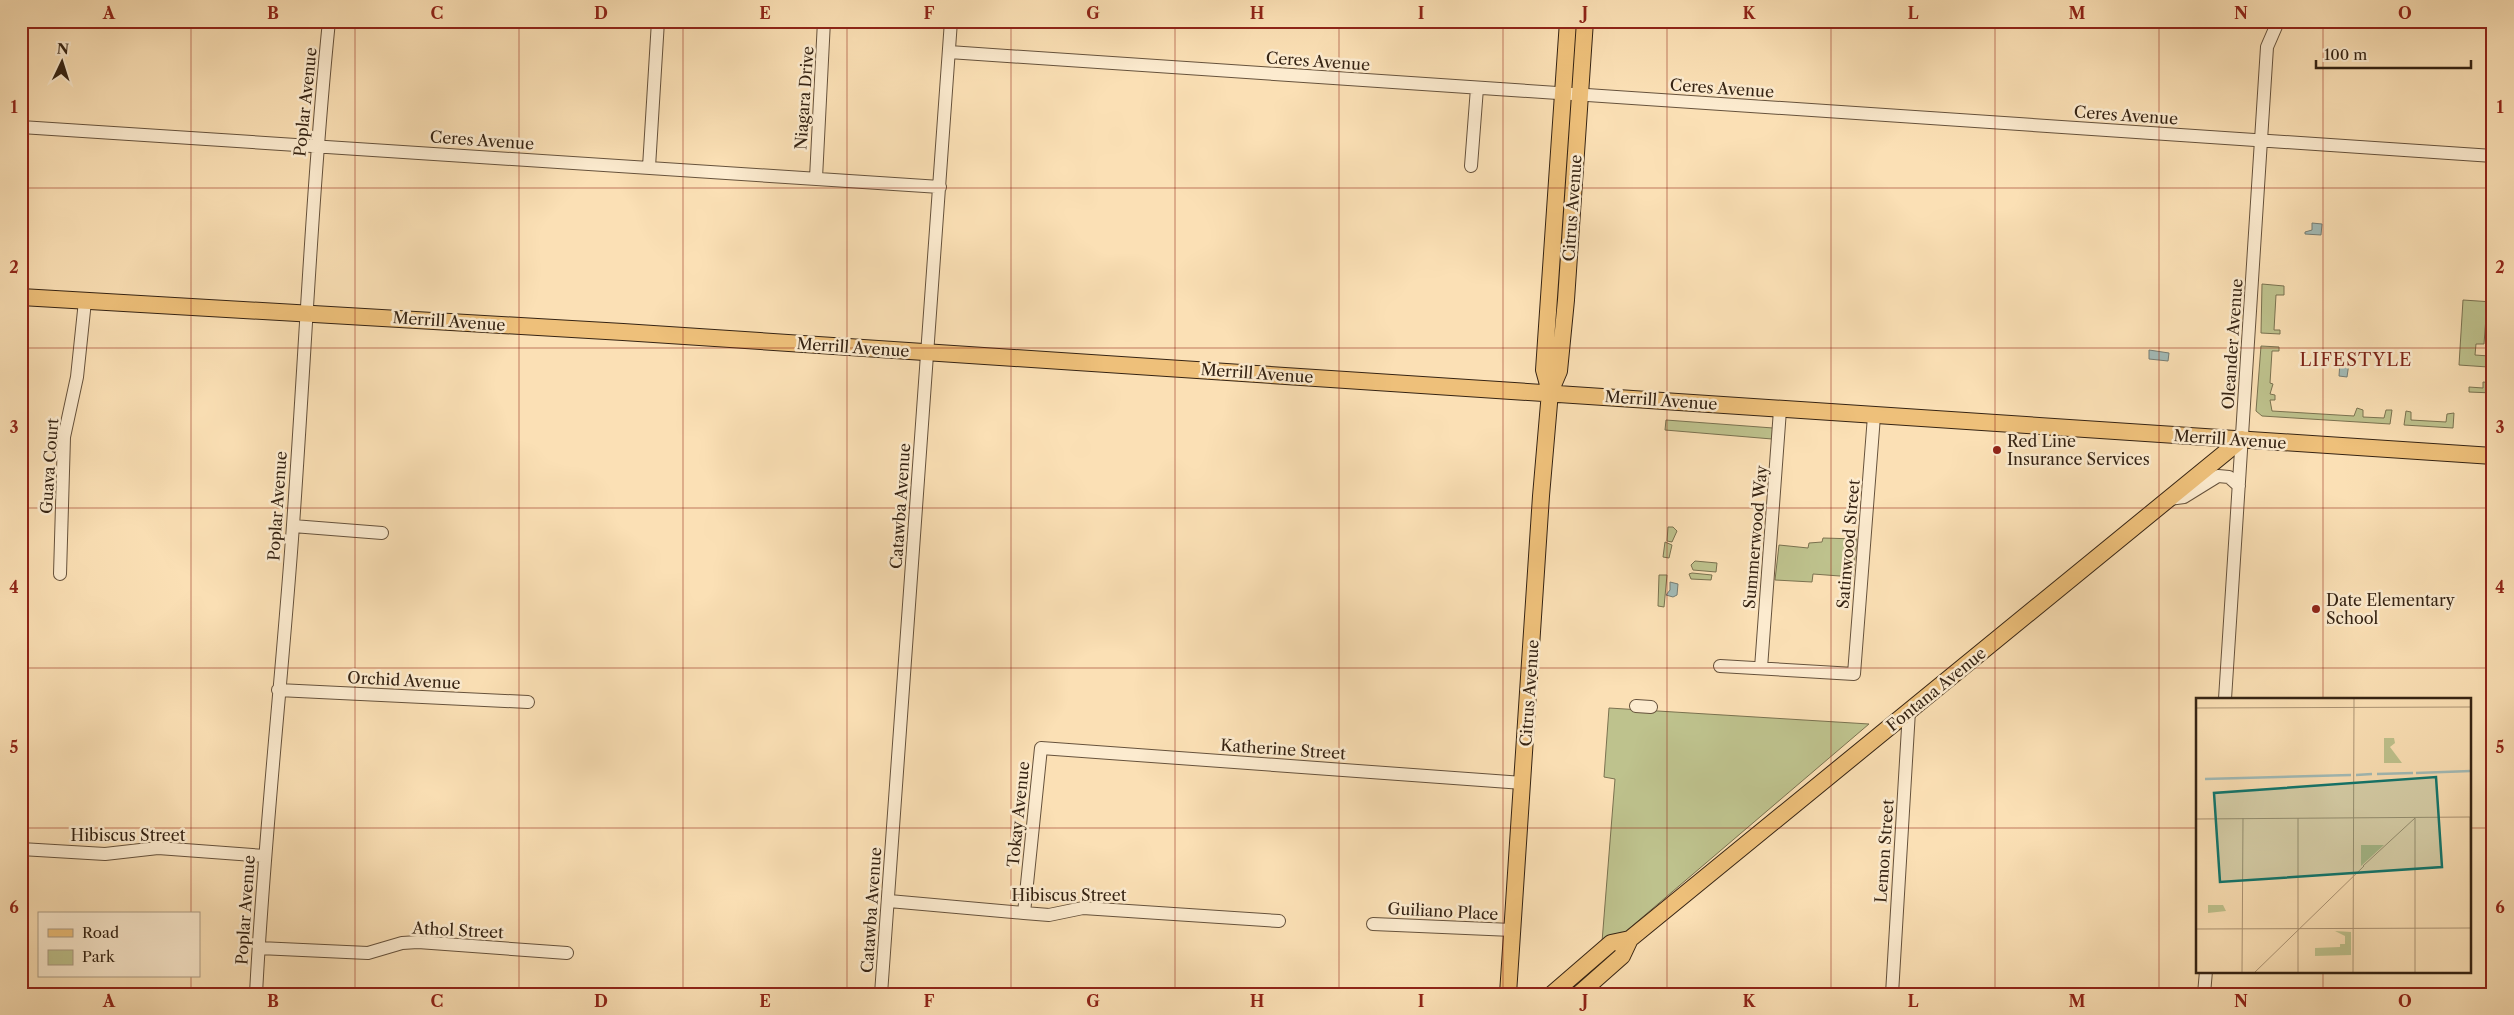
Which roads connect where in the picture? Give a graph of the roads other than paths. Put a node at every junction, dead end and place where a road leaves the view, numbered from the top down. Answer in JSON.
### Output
{"nodes":[{"id":1,"x":330,"y":21,"type":"edge"},
{"id":2,"x":658,"y":21,"type":"edge"},
{"id":3,"x":824,"y":21,"type":"edge"},
{"id":4,"x":951,"y":21,"type":"edge"},
{"id":5,"x":1568,"y":21,"type":"edge"},
{"id":6,"x":1585,"y":21,"type":"edge"},
{"id":7,"x":2277,"y":24,"type":"dead end"},
{"id":8,"x":949,"y":52,"type":"junction"},
{"id":9,"x":1477,"y":88,"type":"junction"},
{"id":10,"x":1562,"y":94,"type":"junction"},
{"id":11,"x":1579,"y":95,"type":"junction"},
{"id":12,"x":21,"y":127,"type":"edge"},
{"id":13,"x":2261,"y":141,"type":"junction"},
{"id":14,"x":316,"y":146,"type":"junction"},
{"id":15,"x":2493,"y":156,"type":"edge"},
{"id":16,"x":1471,"y":166,"type":"dead end"},
{"id":17,"x":649,"y":167,"type":"junction"},
{"id":18,"x":816,"y":178,"type":"junction"},
{"id":19,"x":940,"y":186,"type":"junction"},
{"id":20,"x":21,"y":297,"type":"edge"},
{"id":21,"x":85,"y":301,"type":"junction"},
{"id":22,"x":306,"y":312,"type":"junction"},
{"id":23,"x":928,"y":352,"type":"junction"},
{"id":24,"x":1550,"y":392,"type":"junction"},
{"id":25,"x":1780,"y":410,"type":"junction"},
{"id":26,"x":1874,"y":416,"type":"junction"},
{"id":27,"x":2242,"y":439,"type":"junction"},
{"id":28,"x":2493,"y":456,"type":"edge"},
{"id":29,"x":2239,"y":486,"type":"junction"},
{"id":30,"x":2169,"y":499,"type":"junction"},
{"id":31,"x":293,"y":526,"type":"junction"},
{"id":32,"x":382,"y":533,"type":"dead end"},
{"id":33,"x":60,"y":574,"type":"dead end"},
{"id":34,"x":1720,"y":666,"type":"dead end"},
{"id":35,"x":1761,"y":668,"type":"junction"},
{"id":36,"x":278,"y":690,"type":"junction"},
{"id":37,"x":2225,"y":698,"type":"edge"},
{"id":38,"x":528,"y":702,"type":"dead end"},
{"id":39,"x":1636,"y":706,"type":"dead end"},
{"id":40,"x":1651,"y":707,"type":"dead end"},
{"id":41,"x":1909,"y":711,"type":"junction"},
{"id":42,"x":1040,"y":748,"type":"joint"},
{"id":43,"x":1523,"y":783,"type":"junction"},
{"id":44,"x":21,"y":849,"type":"edge"},
{"id":45,"x":265,"y":856,"type":"junction"},
{"id":46,"x":889,"y":901,"type":"junction"},
{"id":47,"x":1024,"y":914,"type":"junction"},
{"id":48,"x":1279,"y":921,"type":"dead end"},
{"id":49,"x":1373,"y":924,"type":"dead end"},
{"id":50,"x":1512,"y":930,"type":"junction"},
{"id":51,"x":1630,"y":939,"type":"junction"},
{"id":52,"x":259,"y":948,"type":"junction"},
{"id":53,"x":567,"y":953,"type":"dead end"},
{"id":54,"x":2206,"y":972,"type":"edge"},
{"id":55,"x":1513,"y":992,"type":"edge"},
{"id":56,"x":256,"y":994,"type":"edge"},
{"id":57,"x":881,"y":994,"type":"edge"},
{"id":58,"x":1552,"y":994,"type":"edge"},
{"id":59,"x":1580,"y":994,"type":"edge"},
{"id":60,"x":1892,"y":994,"type":"edge"},
{"id":61,"x":2204,"y":994,"type":"edge"}],
"edges":[{"from":1,"to":14,"type":"street","name":"Poplar Avenue"},
{"from":2,"to":17,"type":"street"},
{"from":3,"to":18,"type":"street","name":"Niagara Drive"},
{"from":4,"to":8,"type":"street","name":"Catawba Avenue"},
{"from":5,"to":10,"type":"main road","name":"Citrus Avenue"},
{"from":6,"to":11,"type":"main road","name":"Citrus Avenue"},
{"from":7,"to":13,"type":"street","name":"Oleander Avenue"},
{"from":8,"to":9,"type":"street","name":"Ceres Avenue"},
{"from":8,"to":19,"type":"street","name":"Catawba Avenue"},
{"from":9,"to":10,"type":"street","name":"Ceres Avenue"},
{"from":9,"to":16,"type":"street"},
{"from":10,"to":11,"type":"street","name":"Ceres Avenue"},
{"from":10,"to":24,"type":"main road","name":"Citrus Avenue"},
{"from":11,"to":13,"type":"street","name":"Ceres Avenue"},
{"from":11,"to":24,"type":"main road","name":"Citrus Avenue"},
{"from":12,"to":14,"type":"street","name":"Ceres Avenue"},
{"from":13,"to":15,"type":"street","name":"Ceres Avenue"},
{"from":13,"to":27,"type":"street","name":"Oleander Avenue"},
{"from":14,"to":17,"type":"street","name":"Ceres Avenue"},
{"from":14,"to":22,"type":"street","name":"Poplar Avenue"},
{"from":17,"to":18,"type":"street","name":"Ceres Avenue"},
{"from":18,"to":19,"type":"street","name":"Ceres Avenue"},
{"from":19,"to":23,"type":"street","name":"Catawba Avenue"},
{"from":20,"to":21,"type":"main road","name":"Merrill Avenue"},
{"from":21,"to":22,"type":"main road","name":"Merrill Avenue"},
{"from":21,"to":33,"type":"street","name":"Guava Court"},
{"from":22,"to":23,"type":"main road","name":"Merrill Avenue"},
{"from":22,"to":31,"type":"street","name":"Poplar Avenue"},
{"from":23,"to":24,"type":"main road","name":"Merrill Avenue"},
{"from":23,"to":46,"type":"street","name":"Catawba Avenue"},
{"from":24,"to":25,"type":"main road","name":"Merrill Avenue"},
{"from":24,"to":43,"type":"main road","name":"Citrus Avenue"},
{"from":25,"to":26,"type":"main road","name":"Merrill Avenue"},
{"from":25,"to":35,"type":"street","name":"Summerwood Way"},
{"from":26,"to":27,"type":"main road","name":"Merrill Avenue"},
{"from":26,"to":35,"type":"street","name":"Satinwood Street"},
{"from":27,"to":28,"type":"main road","name":"Merrill Avenue"},
{"from":27,"to":29,"type":"street","name":"Oleander Avenue"},
{"from":27,"to":30,"type":"main road","name":"Fontana Avenue"},
{"from":29,"to":30,"type":"street"},
{"from":29,"to":37,"type":"street","name":"Oleander Avenue"},
{"from":30,"to":41,"type":"main road","name":"Fontana Avenue"},
{"from":31,"to":32,"type":"street"},
{"from":31,"to":36,"type":"street","name":"Poplar Avenue"},
{"from":34,"to":35,"type":"street"},
{"from":36,"to":38,"type":"street","name":"Orchid Avenue"},
{"from":36,"to":45,"type":"street","name":"Poplar Avenue"},
{"from":39,"to":40,"type":"street"},
{"from":41,"to":51,"type":"main road","name":"Fontana Avenue"},
{"from":41,"to":60,"type":"street","name":"Lemon Street"},
{"from":42,"to":43,"type":"street","name":"Katherine Street"},
{"from":42,"to":47,"type":"street","name":"Tokay Avenue"},
{"from":43,"to":50,"type":"main road","name":"Citrus Avenue"},
{"from":44,"to":45,"type":"street","name":"Hibiscus Street"},
{"from":45,"to":52,"type":"street","name":"Poplar Avenue"},
{"from":46,"to":47,"type":"street","name":"Hibiscus Street"},
{"from":46,"to":57,"type":"street","name":"Catawba Avenue"},
{"from":47,"to":48,"type":"street","name":"Hibiscus Street"},
{"from":49,"to":50,"type":"street","name":"Guiliano Place"},
{"from":50,"to":55,"type":"main road","name":"Citrus Avenue"},
{"from":51,"to":58,"type":"main road","name":"Fontana Avenue"},
{"from":51,"to":59,"type":"main road","name":"Fontana Avenue"},
{"from":52,"to":53,"type":"street","name":"Athol Street"},
{"from":52,"to":56,"type":"street","name":"Poplar Avenue"},
{"from":54,"to":61,"type":"street"}]}
